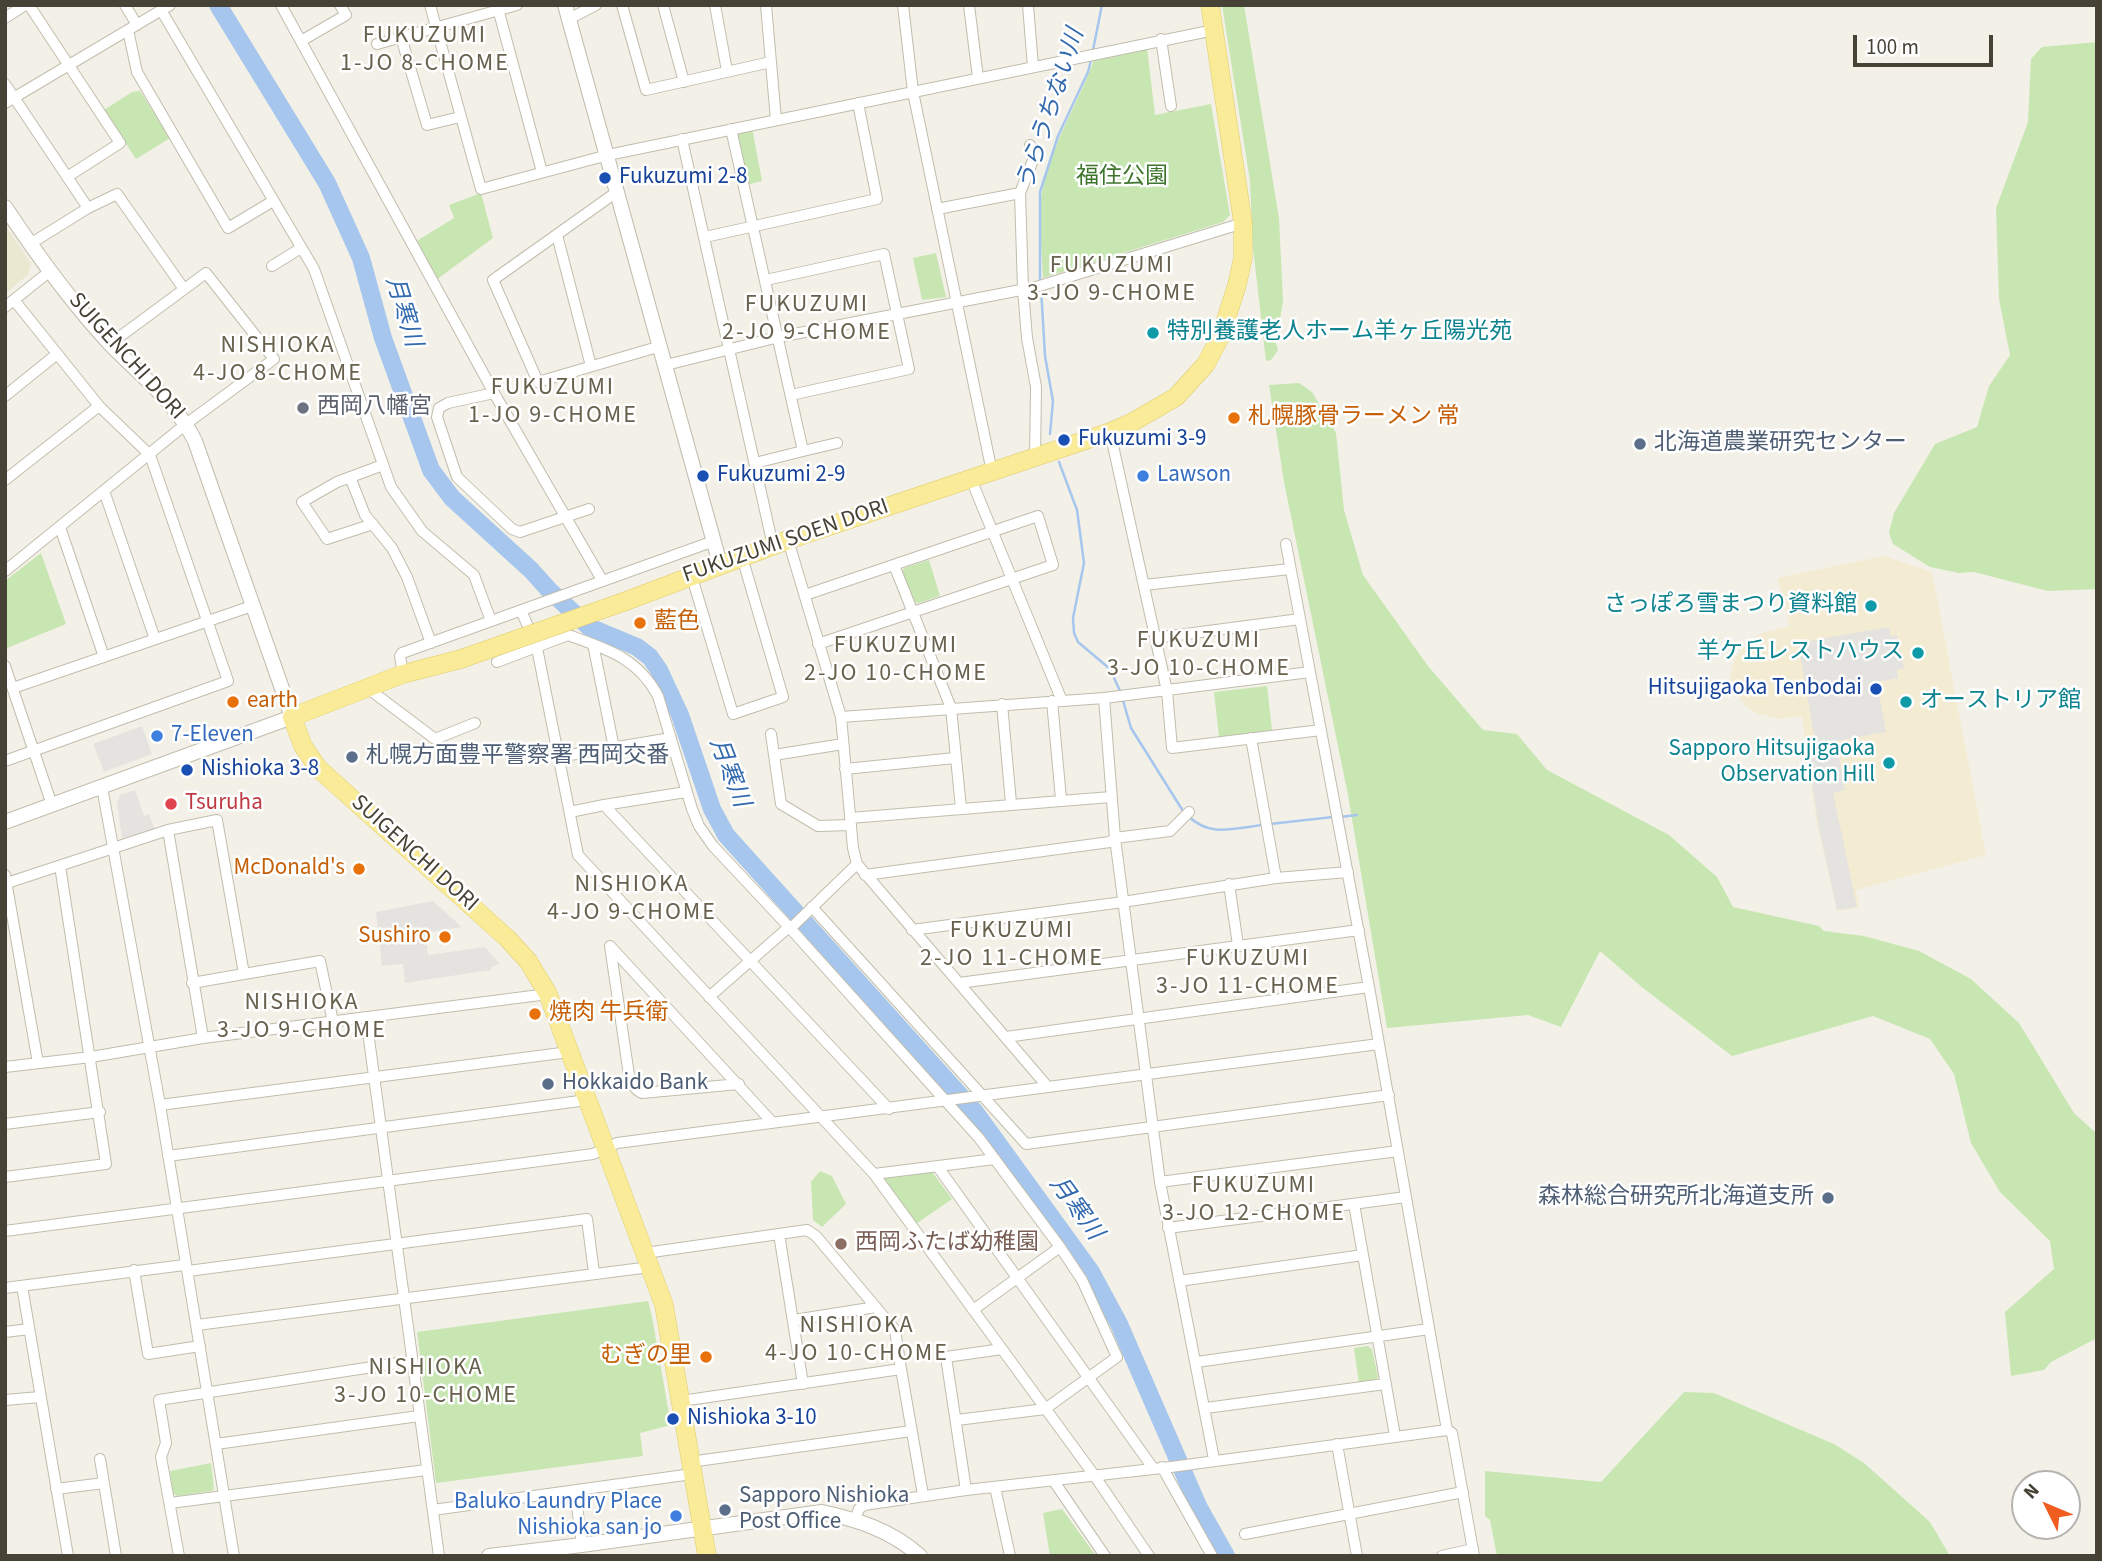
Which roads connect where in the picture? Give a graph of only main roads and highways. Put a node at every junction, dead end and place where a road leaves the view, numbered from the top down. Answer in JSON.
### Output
{"nodes":[{"id":1,"x":1210,"y":5,"type":"edge"},
{"id":2,"x":292,"y":717,"type":"joint"},
{"id":3,"x":707,"y":1556,"type":"edge"}],
"edges":[{"from":1,"to":2,"type":"main road","name":"FUKUZUMI SOEN DORI","bridge":true},
{"from":2,"to":3,"type":"main road","name":"SUIGENCHI DORI"}]}
